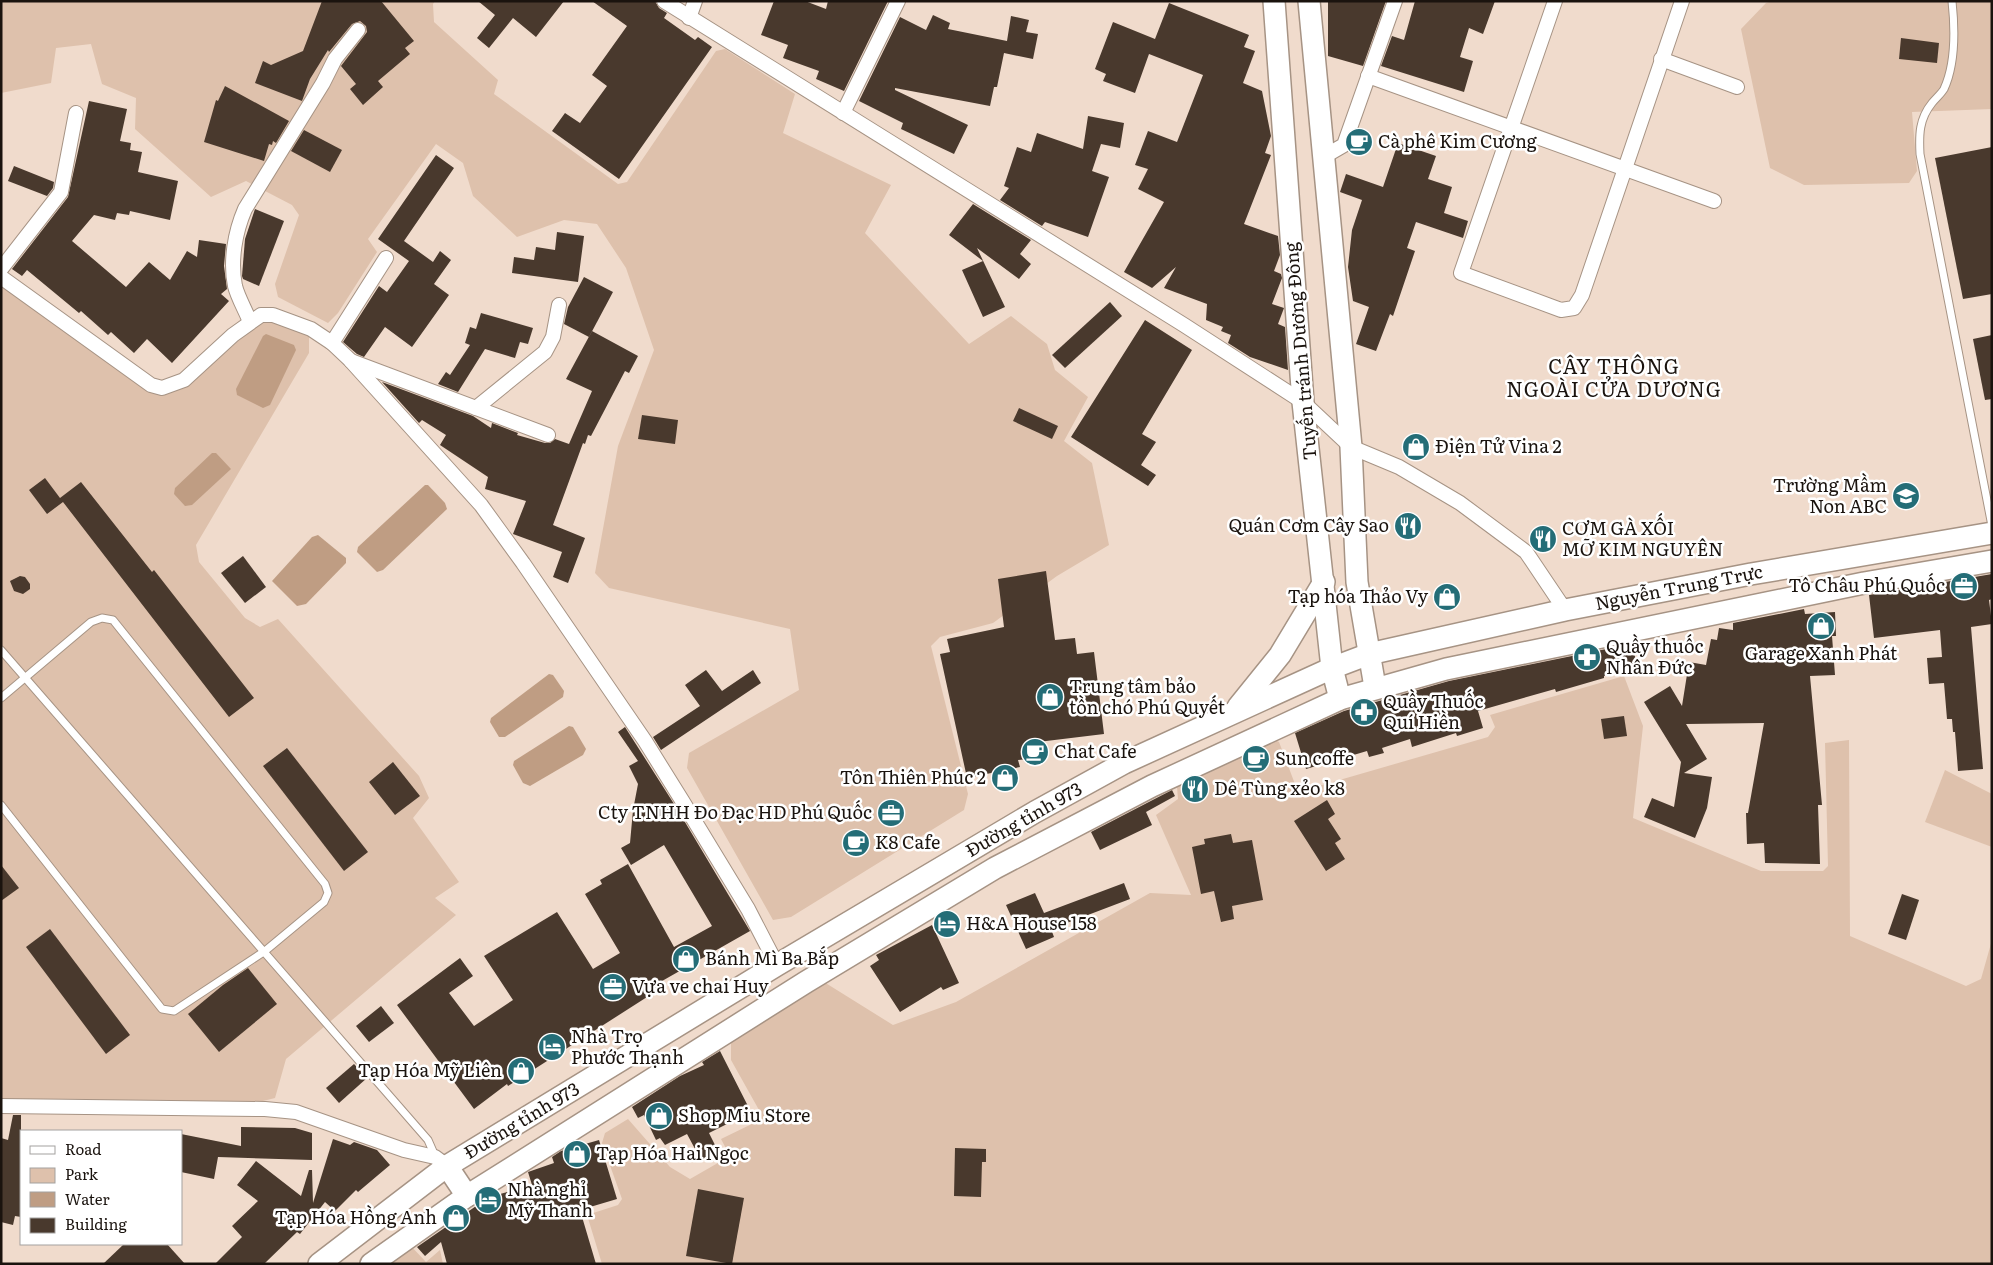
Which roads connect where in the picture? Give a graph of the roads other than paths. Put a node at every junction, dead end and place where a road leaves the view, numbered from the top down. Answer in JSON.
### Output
{"nodes":[{"id":1,"x":664,"y":1,"type":"edge"},
{"id":2,"x":695,"y":1,"type":"edge"},
{"id":3,"x":898,"y":1,"type":"edge"},
{"id":4,"x":1274,"y":1,"type":"edge"},
{"id":5,"x":1309,"y":1,"type":"edge"},
{"id":6,"x":1395,"y":1,"type":"edge"},
{"id":7,"x":1555,"y":1,"type":"edge"},
{"id":8,"x":1682,"y":1,"type":"edge"},
{"id":9,"x":1952,"y":1,"type":"edge"},
{"id":10,"x":689,"y":18,"type":"junction"},
{"id":11,"x":358,"y":30,"type":"dead end"},
{"id":12,"x":1661,"y":59,"type":"junction"},
{"id":13,"x":1368,"y":76,"type":"junction"},
{"id":14,"x":1737,"y":87,"type":"dead end"},
{"id":15,"x":76,"y":113,"type":"dead end"},
{"id":16,"x":843,"y":113,"type":"junction"},
{"id":17,"x":1512,"y":128,"type":"junction"},
{"id":18,"x":1325,"y":156,"type":"junction"},
{"id":19,"x":1624,"y":168,"type":"junction"},
{"id":20,"x":1714,"y":201,"type":"dead end"},
{"id":21,"x":386,"y":258,"type":"dead end"},
{"id":22,"x":1,"y":269,"type":"edge"},
{"id":23,"x":1,"y":277,"type":"edge"},
{"id":24,"x":559,"y":306,"type":"dead end"},
{"id":25,"x":250,"y":322,"type":"junction"},
{"id":26,"x":332,"y":343,"type":"junction"},
{"id":27,"x":350,"y":360,"type":"junction"},
{"id":28,"x":1304,"y":402,"type":"junction"},
{"id":29,"x":476,"y":408,"type":"junction"},
{"id":30,"x":548,"y":435,"type":"dead end"},
{"id":31,"x":1351,"y":447,"type":"junction"},
{"id":32,"x":1992,"y":526,"type":"edge"},
{"id":33,"x":1992,"y":533,"type":"edge"},
{"id":34,"x":1992,"y":561,"type":"edge"},
{"id":35,"x":1324,"y":582,"type":"junction"},
{"id":36,"x":1565,"y":610,"type":"junction"},
{"id":37,"x":1,"y":650,"type":"edge"},
{"id":38,"x":1368,"y":654,"type":"junction"},
{"id":39,"x":1332,"y":668,"type":"junction"},
{"id":40,"x":26,"y":678,"type":"junction"},
{"id":41,"x":1375,"y":687,"type":"junction"},
{"id":42,"x":1,"y":698,"type":"edge"},
{"id":43,"x":1340,"y":699,"type":"junction"},
{"id":44,"x":1234,"y":712,"type":"junction"},
{"id":45,"x":1,"y":805,"type":"edge"},
{"id":46,"x":265,"y":952,"type":"junction"},
{"id":47,"x":783,"y":961,"type":"junction"},
{"id":48,"x":1,"y":1106,"type":"edge"},
{"id":49,"x":441,"y":1162,"type":"junction"},
{"id":50,"x":467,"y":1196,"type":"junction"},
{"id":51,"x":319,"y":1264,"type":"edge"},
{"id":52,"x":371,"y":1264,"type":"edge"}],
"edges":[{"from":1,"to":10,"type":"street"},
{"from":2,"to":10,"type":"street"},
{"from":3,"to":16,"type":"street"},
{"from":4,"to":28,"type":"main road","name":"Tuyến tránh Dương Đông"},
{"from":5,"to":18,"type":"main road"},
{"from":6,"to":13,"type":"street"},
{"from":7,"to":17,"type":"street"},
{"from":8,"to":12,"type":"street"},
{"from":9,"to":32,"type":"lane"},
{"from":10,"to":16,"type":"street"},
{"from":11,"to":25,"type":"street"},
{"from":12,"to":14,"type":"street"},
{"from":12,"to":19,"type":"street"},
{"from":13,"to":17,"type":"street"},
{"from":13,"to":18,"type":"street"},
{"from":15,"to":22,"type":"street"},
{"from":16,"to":28,"type":"street"},
{"from":17,"to":19,"type":"street"},
{"from":17,"to":19,"type":"street"},
{"from":18,"to":31,"type":"main road"},
{"from":19,"to":20,"type":"street"},
{"from":21,"to":26,"type":"street"},
{"from":23,"to":25,"type":"street"},
{"from":24,"to":29,"type":"street"},
{"from":25,"to":26,"type":"street"},
{"from":26,"to":27,"type":"street"},
{"from":27,"to":29,"type":"street"},
{"from":27,"to":47,"type":"street"},
{"from":28,"to":31,"type":"street"},
{"from":28,"to":35,"type":"main road","name":"Tuyến tránh Dương Đông"},
{"from":29,"to":30,"type":"street"},
{"from":31,"to":36,"type":"street"},
{"from":31,"to":38,"type":"main road"},
{"from":33,"to":36,"type":"main road","name":"Nguyễn Trung Trực"},
{"from":34,"to":41,"type":"main road","name":"Nguyễn Trung Trực"},
{"from":35,"to":39,"type":"main road","name":"Tuyến tránh Dương Đông"},
{"from":35,"to":44,"type":"main road"},
{"from":36,"to":38,"type":"main road","name":"Nguyễn Trung Trực"},
{"from":37,"to":40,"type":"lane"},
{"from":38,"to":39,"type":"main road","name":"Đường tỉnh 973"},
{"from":38,"to":41,"type":"main road"},
{"from":39,"to":43,"type":"main road","name":"Tuyến tránh Dương Đông"},
{"from":39,"to":44,"type":"main road","name":"Đường tỉnh 973"},
{"from":40,"to":42,"type":"lane"},
{"from":40,"to":46,"type":"lane"},
{"from":40,"to":46,"type":"lane"},
{"from":41,"to":43,"type":"main road","name":"Đường tỉnh 973"},
{"from":43,"to":50,"type":"main road","name":"Đường tỉnh 973"},
{"from":44,"to":47,"type":"main road","name":"Đường tỉnh 973"},
{"from":45,"to":46,"type":"lane"},
{"from":46,"to":49,"type":"lane"},
{"from":47,"to":49,"type":"main road","name":"Đường tỉnh 973"},
{"from":48,"to":49,"type":"street"},
{"from":49,"to":50,"type":"main road"},
{"from":49,"to":51,"type":"main road","name":"Đường tỉnh 973"},
{"from":50,"to":52,"type":"main road","name":"Đường tỉnh 973"}]}
